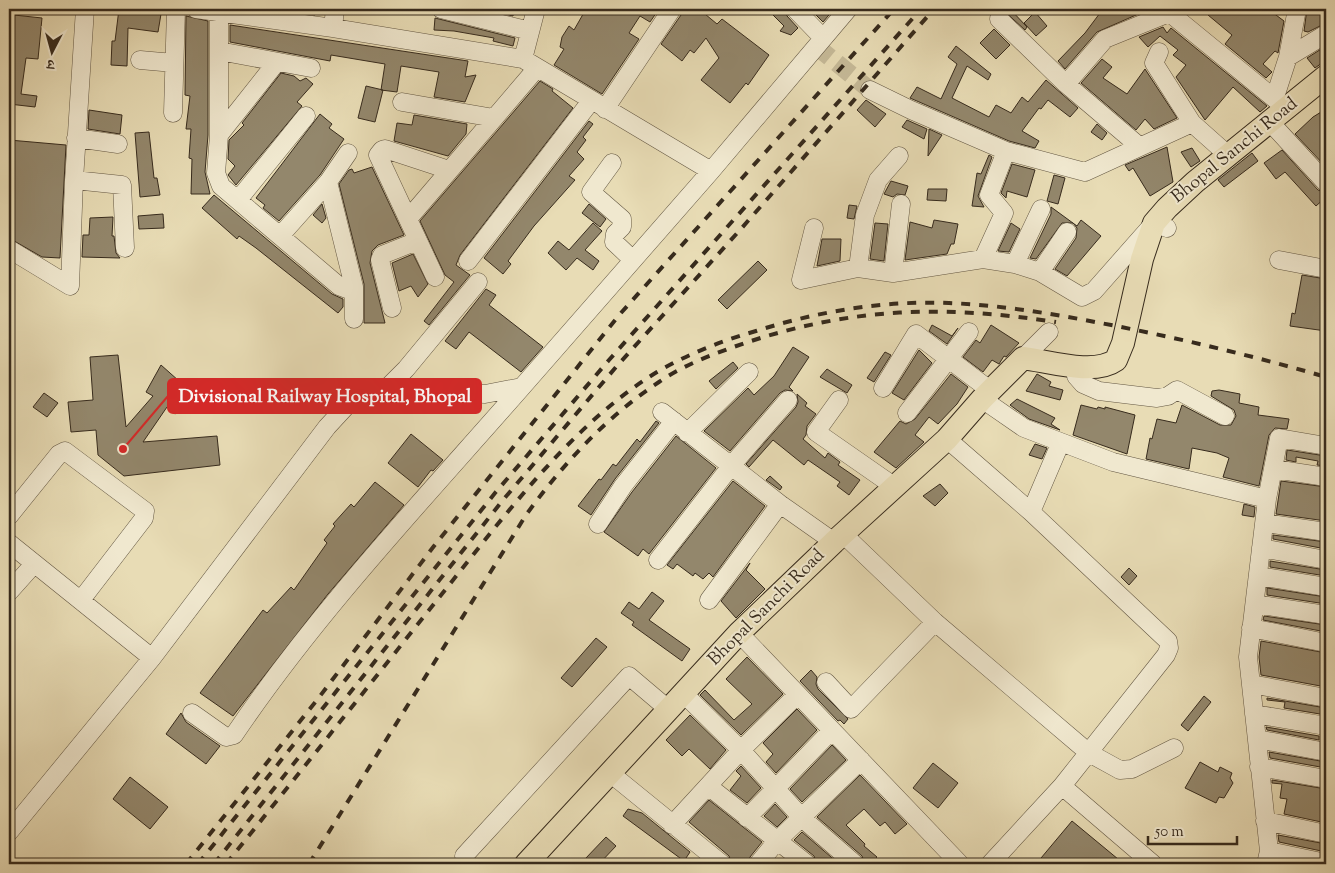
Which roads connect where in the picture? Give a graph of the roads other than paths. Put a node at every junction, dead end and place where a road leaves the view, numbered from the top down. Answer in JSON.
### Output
{"nodes":[{"id":1,"x":85,"y":9,"type":"edge"},
{"id":2,"x":176,"y":9,"type":"edge"},
{"id":3,"x":196,"y":9,"type":"edge"},
{"id":4,"x":335,"y":9,"type":"edge"},
{"id":5,"x":441,"y":9,"type":"edge"},
{"id":6,"x":536,"y":9,"type":"edge"},
{"id":7,"x":672,"y":9,"type":"edge"},
{"id":8,"x":795,"y":9,"type":"edge"},
{"id":9,"x":848,"y":9,"type":"edge"},
{"id":10,"x":1280,"y":9,"type":"edge"},
{"id":11,"x":1176,"y":10,"type":"edge"},
{"id":12,"x":225,"y":11,"type":"edge"},
{"id":13,"x":284,"y":14,"type":"edge"},
{"id":14,"x":484,"y":14,"type":"edge"},
{"id":15,"x":1296,"y":14,"type":"edge"},
{"id":16,"x":999,"y":19,"type":"dead end"},
{"id":17,"x":333,"y":28,"type":"junction"},
{"id":18,"x":530,"y":31,"type":"junction"},
{"id":19,"x":1326,"y":33,"type":"edge"},
{"id":20,"x":823,"y":38,"type":"junction"},
{"id":21,"x":219,"y":51,"type":"junction"},
{"id":22,"x":1159,"y":52,"type":"dead end"},
{"id":23,"x":1288,"y":56,"type":"junction"},
{"id":24,"x":140,"y":60,"type":"dead end"},
{"id":25,"x":276,"y":62,"type":"junction"},
{"id":26,"x":174,"y":63,"type":"junction"},
{"id":27,"x":530,"y":64,"type":"junction"},
{"id":28,"x":311,"y":68,"type":"dead end"},
{"id":29,"x":1326,"y":76,"type":"edge"},
{"id":30,"x":1066,"y":84,"type":"junction"},
{"id":31,"x":870,"y":90,"type":"tunnel mouth"},
{"id":32,"x":402,"y":102,"type":"dead end"},
{"id":33,"x":598,"y":105,"type":"junction"},
{"id":34,"x":1277,"y":109,"type":"junction"},
{"id":35,"x":172,"y":113,"type":"dead end"},
{"id":36,"x":306,"y":116,"type":"dead end"},
{"id":37,"x":494,"y":118,"type":"junction"},
{"id":38,"x":1192,"y":123,"type":"junction"},
{"id":39,"x":219,"y":134,"type":"junction"},
{"id":40,"x":76,"y":138,"type":"junction"},
{"id":41,"x":118,"y":144,"type":"dead end"},
{"id":42,"x":1139,"y":146,"type":"junction"},
{"id":43,"x":1006,"y":151,"type":"junction"},
{"id":44,"x":348,"y":153,"type":"dead end"},
{"id":45,"x":1228,"y":155,"type":"junction"},
{"id":46,"x":899,"y":156,"type":"dead end"},
{"id":47,"x":612,"y":163,"type":"dead end"},
{"id":48,"x":449,"y":170,"type":"junction"},
{"id":49,"x":710,"y":171,"type":"junction"},
{"id":50,"x":74,"y":180,"type":"junction"},
{"id":51,"x":328,"y":182,"type":"junction"},
{"id":52,"x":1326,"y":183,"type":"edge"},
{"id":53,"x":238,"y":200,"type":"junction"},
{"id":54,"x":901,"y":204,"type":"dead end"},
{"id":55,"x":1041,"y":209,"type":"dead end"},
{"id":56,"x":408,"y":219,"type":"junction"},
{"id":57,"x":1163,"y":220,"type":"junction"},
{"id":58,"x":814,"y":228,"type":"dead end"},
{"id":59,"x":1067,"y":232,"type":"dead end"},
{"id":60,"x":280,"y":236,"type":"junction"},
{"id":61,"x":417,"y":241,"type":"junction"},
{"id":62,"x":125,"y":248,"type":"dead end"},
{"id":63,"x":9,"y":249,"type":"edge"},
{"id":64,"x":983,"y":259,"type":"junction"},
{"id":65,"x":633,"y":260,"type":"junction"},
{"id":66,"x":1279,"y":260,"type":"dead end"},
{"id":67,"x":468,"y":261,"type":"dead end"},
{"id":68,"x":1015,"y":264,"type":"junction"},
{"id":69,"x":1324,"y":266,"type":"edge"},
{"id":70,"x":858,"y":268,"type":"junction"},
{"id":71,"x":1040,"y":272,"type":"junction"},
{"id":72,"x":893,"y":273,"type":"junction"},
{"id":73,"x":435,"y":276,"type":"dead end"},
{"id":74,"x":478,"y":282,"type":"dead end"},
{"id":75,"x":354,"y":287,"type":"junction"},
{"id":76,"x":392,"y":308,"type":"dead end"},
{"id":77,"x":354,"y":320,"type":"dead end"},
{"id":78,"x":969,"y":332,"type":"dead end"},
{"id":79,"x":1049,"y":332,"type":"dead end"},
{"id":80,"x":949,"y":359,"type":"junction"},
{"id":81,"x":1020,"y":360,"type":"junction"},
{"id":82,"x":749,"y":372,"type":"dead end"},
{"id":83,"x":1076,"y":376,"type":"junction"},
{"id":84,"x":522,"y":386,"type":"junction"},
{"id":85,"x":883,"y":388,"type":"dead end"},
{"id":86,"x":386,"y":389,"type":"junction"},
{"id":87,"x":987,"y":395,"type":"junction"},
{"id":88,"x":788,"y":400,"type":"dead end"},
{"id":89,"x":839,"y":400,"type":"dead end"},
{"id":90,"x":907,"y":413,"type":"dead end"},
{"id":91,"x":1225,"y":416,"type":"dead end"},
{"id":92,"x":687,"y":433,"type":"junction"},
{"id":93,"x":947,"y":439,"type":"junction"},
{"id":94,"x":1060,"y":444,"type":"junction"},
{"id":95,"x":1326,"y":446,"type":"edge"},
{"id":96,"x":731,"y":466,"type":"junction"},
{"id":97,"x":1274,"y":468,"type":"junction"},
{"id":98,"x":1326,"y":477,"type":"edge"},
{"id":99,"x":895,"y":487,"type":"junction"},
{"id":100,"x":1268,"y":499,"type":"junction"},
{"id":101,"x":780,"y":504,"type":"junction"},
{"id":102,"x":1031,"y":512,"type":"junction"},
{"id":103,"x":9,"y":516,"type":"edge"},
{"id":104,"x":1265,"y":523,"type":"junction"},
{"id":105,"x":598,"y":524,"type":"dead end"},
{"id":106,"x":1326,"y":532,"type":"edge"},
{"id":107,"x":838,"y":538,"type":"junction"},
{"id":108,"x":9,"y":543,"type":"edge"},
{"id":109,"x":1261,"y":548,"type":"junction"},
{"id":110,"x":658,"y":560,"type":"dead end"},
{"id":111,"x":1326,"y":560,"type":"edge"},
{"id":112,"x":34,"y":564,"type":"junction"},
{"id":113,"x":1258,"y":576,"type":"junction"},
{"id":114,"x":1326,"y":587,"type":"edge"},
{"id":115,"x":9,"y":592,"type":"edge"},
{"id":116,"x":81,"y":600,"type":"junction"},
{"id":117,"x":709,"y":600,"type":"dead end"},
{"id":118,"x":1255,"y":604,"type":"junction"},
{"id":119,"x":1326,"y":615,"type":"edge"},
{"id":120,"x":934,"y":622,"type":"junction"},
{"id":121,"x":1251,"y":628,"type":"junction"},
{"id":122,"x":739,"y":633,"type":"junction"},
{"id":123,"x":1326,"y":643,"type":"edge"},
{"id":124,"x":152,"y":658,"type":"junction"},
{"id":125,"x":826,"y":682,"type":"dead end"},
{"id":126,"x":1251,"y":684,"type":"junction"},
{"id":127,"x":797,"y":695,"type":"junction"},
{"id":128,"x":1326,"y":698,"type":"edge"},
{"id":129,"x":676,"y":701,"type":"junction"},
{"id":130,"x":192,"y":712,"type":"dead end"},
{"id":131,"x":1254,"y":714,"type":"junction"},
{"id":132,"x":1326,"y":726,"type":"edge"},
{"id":133,"x":832,"y":730,"type":"junction"},
{"id":134,"x":1257,"y":740,"type":"junction"},
{"id":135,"x":1174,"y":748,"type":"dead end"},
{"id":136,"x":741,"y":750,"type":"junction"},
{"id":137,"x":1326,"y":752,"type":"edge"},
{"id":138,"x":1089,"y":753,"type":"junction"},
{"id":139,"x":861,"y":760,"type":"junction"},
{"id":140,"x":1260,"y":767,"type":"junction"},
{"id":141,"x":610,"y":773,"type":"junction"},
{"id":142,"x":1326,"y":779,"type":"edge"},
{"id":143,"x":708,"y":786,"type":"junction"},
{"id":144,"x":1062,"y":786,"type":"junction"},
{"id":145,"x":775,"y":788,"type":"junction"},
{"id":146,"x":747,"y":818,"type":"junction"},
{"id":147,"x":802,"y":818,"type":"junction"},
{"id":148,"x":1265,"y":821,"type":"junction"},
{"id":149,"x":672,"y":824,"type":"junction"},
{"id":150,"x":9,"y":832,"type":"edge"},
{"id":151,"x":1326,"y":834,"type":"edge"},
{"id":152,"x":777,"y":841,"type":"junction"},
{"id":153,"x":464,"y":856,"type":"dead end"},
{"id":154,"x":1268,"y":858,"type":"edge"},
{"id":155,"x":1326,"y":863,"type":"edge"},
{"id":156,"x":526,"y":864,"type":"edge"},
{"id":157,"x":722,"y":864,"type":"edge"},
{"id":158,"x":758,"y":864,"type":"edge"},
{"id":159,"x":808,"y":864,"type":"edge"},
{"id":160,"x":855,"y":864,"type":"edge"},
{"id":161,"x":960,"y":864,"type":"edge"},
{"id":162,"x":990,"y":864,"type":"edge"},
{"id":163,"x":1153,"y":864,"type":"edge"}],
"edges":[{"from":1,"to":40,"type":"street"},
{"from":2,"to":26,"type":"street"},
{"from":3,"to":12,"type":"street"},
{"from":4,"to":17,"type":"street"},
{"from":5,"to":14,"type":"street"},
{"from":6,"to":18,"type":"street"},
{"from":7,"to":33,"type":"street"},
{"from":8,"to":20,"type":"street"},
{"from":9,"to":20,"type":"street"},
{"from":10,"to":15,"type":"street"},
{"from":11,"to":30,"type":"street"},
{"from":11,"to":34,"type":"street"},
{"from":12,"to":13,"type":"street"},
{"from":12,"to":21,"type":"street"},
{"from":13,"to":17,"type":"street"},
{"from":14,"to":18,"type":"street"},
{"from":15,"to":23,"type":"street"},
{"from":16,"to":30,"type":"street"},
{"from":17,"to":27,"type":"street"},
{"from":18,"to":27,"type":"street"},
{"from":19,"to":23,"type":"street"},
{"from":20,"to":49,"type":"street"},
{"from":21,"to":25,"type":"street"},
{"from":21,"to":39,"type":"street"},
{"from":22,"to":38,"type":"street"},
{"from":23,"to":34,"type":"street"},
{"from":24,"to":26,"type":"street"},
{"from":25,"to":28,"type":"street"},
{"from":25,"to":39,"type":"street"},
{"from":26,"to":35,"type":"street"},
{"from":27,"to":33,"type":"street"},
{"from":27,"to":37,"type":"street"},
{"from":29,"to":34,"type":"main road","name":"Bhopal Sanchi Road"},
{"from":30,"to":42,"type":"street"},
{"from":31,"to":43,"type":"street"},
{"from":32,"to":37,"type":"street"},
{"from":33,"to":49,"type":"street"},
{"from":33,"to":67,"type":"street"},
{"from":34,"to":45,"type":"main road","name":"Bhopal Sanchi Road"},
{"from":34,"to":52,"type":"street"},
{"from":36,"to":53,"type":"street"},
{"from":37,"to":48,"type":"street"},
{"from":38,"to":42,"type":"street"},
{"from":38,"to":45,"type":"street"},
{"from":39,"to":53,"type":"street"},
{"from":40,"to":41,"type":"street"},
{"from":40,"to":50,"type":"street"},
{"from":42,"to":43,"type":"street"},
{"from":43,"to":64,"type":"street"},
{"from":44,"to":51,"type":"street"},
{"from":45,"to":57,"type":"main road","name":"Bhopal Sanchi Road"},
{"from":46,"to":70,"type":"street"},
{"from":47,"to":65,"type":"street"},
{"from":48,"to":56,"type":"street"},
{"from":48,"to":56,"type":"street"},
{"from":49,"to":65,"type":"street"},
{"from":50,"to":62,"type":"street"},
{"from":50,"to":63,"type":"street"},
{"from":51,"to":60,"type":"street"},
{"from":51,"to":75,"type":"street"},
{"from":53,"to":60,"type":"street"},
{"from":54,"to":72,"type":"street"},
{"from":55,"to":68,"type":"street"},
{"from":56,"to":61,"type":"street"},
{"from":57,"to":71,"type":"street"},
{"from":57,"to":81,"type":"main road"},
{"from":57,"to":83,"type":"main road","name":"Bhopal Sanchi Road"},
{"from":58,"to":70,"type":"street"},
{"from":59,"to":71,"type":"street"},
{"from":60,"to":75,"type":"street"},
{"from":61,"to":73,"type":"street"},
{"from":61,"to":76,"type":"street"},
{"from":64,"to":68,"type":"street"},
{"from":64,"to":72,"type":"street"},
{"from":65,"to":84,"type":"street"},
{"from":66,"to":69,"type":"street"},
{"from":68,"to":71,"type":"street"},
{"from":70,"to":72,"type":"street"},
{"from":74,"to":86,"type":"street"},
{"from":75,"to":77,"type":"street"},
{"from":78,"to":80,"type":"street"},
{"from":79,"to":81,"type":"street"},
{"from":80,"to":85,"type":"street"},
{"from":80,"to":87,"type":"street"},
{"from":80,"to":90,"type":"street"},
{"from":81,"to":83,"type":"main road","name":"Bhopal Sanchi Road"},
{"from":81,"to":87,"type":"main road","name":"Bhopal Sanchi Road"},
{"from":82,"to":92,"type":"street"},
{"from":83,"to":91,"type":"street"},
{"from":84,"to":86,"type":"street"},
{"from":84,"to":130,"type":"street"},
{"from":86,"to":124,"type":"street"},
{"from":87,"to":93,"type":"main road","name":"Bhopal Sanchi Road"},
{"from":87,"to":94,"type":"street"},
{"from":88,"to":96,"type":"street"},
{"from":89,"to":99,"type":"street"},
{"from":92,"to":96,"type":"street"},
{"from":92,"to":105,"type":"street"},
{"from":93,"to":99,"type":"main road","name":"Bhopal Sanchi Road"},
{"from":93,"to":102,"type":"street"},
{"from":94,"to":100,"type":"street"},
{"from":94,"to":102,"type":"street"},
{"from":95,"to":97,"type":"street"},
{"from":96,"to":101,"type":"street"},
{"from":96,"to":110,"type":"street"},
{"from":97,"to":98,"type":"street"},
{"from":97,"to":100,"type":"street"},
{"from":99,"to":107,"type":"main road","name":"Bhopal Sanchi Road"},
{"from":100,"to":104,"type":"street"},
{"from":101,"to":107,"type":"street"},
{"from":101,"to":117,"type":"street"},
{"from":102,"to":138,"type":"street"},
{"from":103,"to":116,"type":"street"},
{"from":104,"to":106,"type":"street"},
{"from":104,"to":109,"type":"street"},
{"from":107,"to":120,"type":"street"},
{"from":107,"to":122,"type":"main road","name":"Bhopal Sanchi Road"},
{"from":108,"to":112,"type":"street"},
{"from":109,"to":111,"type":"street"},
{"from":109,"to":113,"type":"street"},
{"from":112,"to":115,"type":"street"},
{"from":112,"to":116,"type":"street"},
{"from":113,"to":114,"type":"street"},
{"from":113,"to":118,"type":"street"},
{"from":116,"to":124,"type":"street"},
{"from":118,"to":119,"type":"street"},
{"from":118,"to":121,"type":"street"},
{"from":120,"to":125,"type":"street"},
{"from":120,"to":138,"type":"street"},
{"from":121,"to":123,"type":"street"},
{"from":121,"to":126,"type":"street"},
{"from":122,"to":127,"type":"street"},
{"from":122,"to":129,"type":"main road","name":"Bhopal Sanchi Road"},
{"from":124,"to":150,"type":"street"},
{"from":126,"to":128,"type":"street"},
{"from":126,"to":131,"type":"street"},
{"from":127,"to":133,"type":"street"},
{"from":127,"to":136,"type":"street"},
{"from":129,"to":136,"type":"street"},
{"from":129,"to":141,"type":"main road","name":"Bhopal Sanchi Road"},
{"from":129,"to":153,"type":"street"},
{"from":131,"to":132,"type":"street"},
{"from":131,"to":134,"type":"street"},
{"from":133,"to":139,"type":"street"},
{"from":133,"to":145,"type":"street"},
{"from":134,"to":137,"type":"street"},
{"from":134,"to":140,"type":"street"},
{"from":135,"to":138,"type":"street"},
{"from":136,"to":143,"type":"street"},
{"from":136,"to":145,"type":"street"},
{"from":138,"to":144,"type":"street"},
{"from":139,"to":147,"type":"street"},
{"from":139,"to":161,"type":"street"},
{"from":140,"to":142,"type":"street"},
{"from":140,"to":148,"type":"street"},
{"from":141,"to":149,"type":"street"},
{"from":141,"to":156,"type":"main road","name":"Bhopal Sanchi Road"},
{"from":143,"to":146,"type":"street"},
{"from":143,"to":149,"type":"street"},
{"from":144,"to":162,"type":"street"},
{"from":144,"to":163,"type":"street"},
{"from":145,"to":146,"type":"street"},
{"from":145,"to":147,"type":"street"},
{"from":146,"to":152,"type":"street"},
{"from":147,"to":152,"type":"street"},
{"from":147,"to":160,"type":"street"},
{"from":148,"to":151,"type":"street"},
{"from":148,"to":154,"type":"street"},
{"from":149,"to":157,"type":"street"},
{"from":152,"to":158,"type":"street"},
{"from":152,"to":159,"type":"street"},
{"from":154,"to":155,"type":"street"}]}
